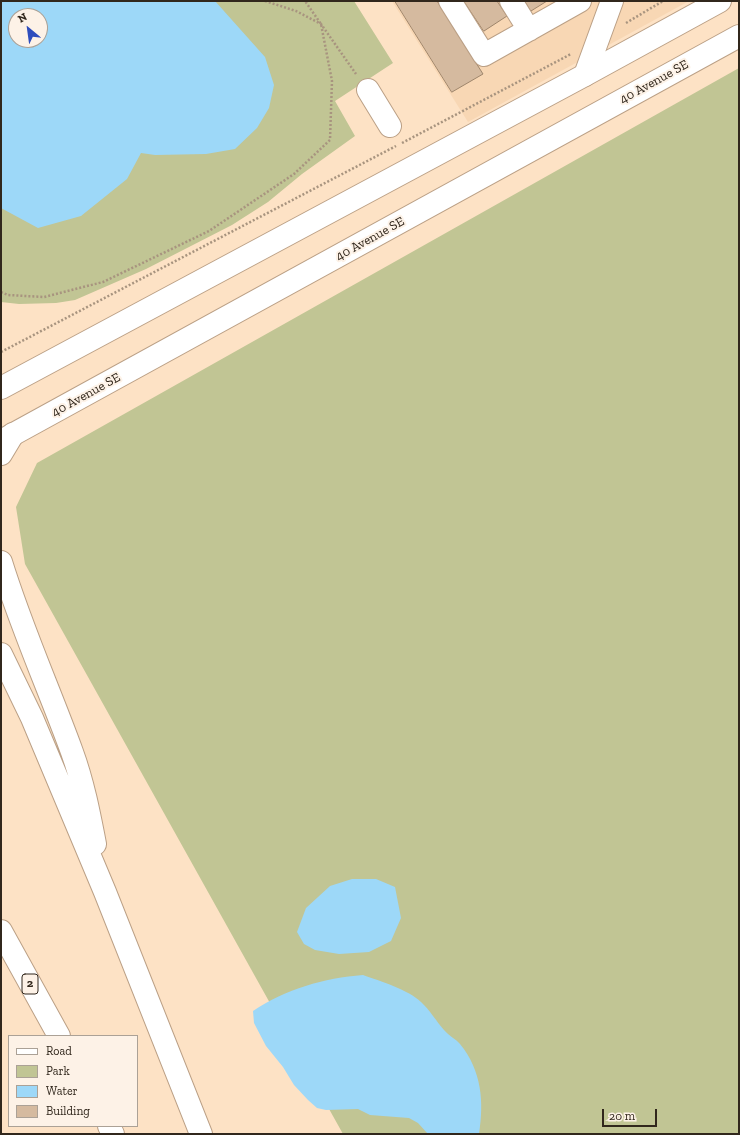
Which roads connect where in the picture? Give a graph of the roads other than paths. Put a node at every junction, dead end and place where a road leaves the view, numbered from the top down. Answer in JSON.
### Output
{"nodes":[{"id":1,"x":450,"y":1,"type":"edge"},
{"id":2,"x":510,"y":1,"type":"edge"},
{"id":3,"x":612,"y":1,"type":"edge"},
{"id":4,"x":720,"y":1,"type":"edge"},
{"id":5,"x":574,"y":2,"type":"edge"},
{"id":6,"x":529,"y":30,"type":"junction"},
{"id":7,"x":739,"y":36,"type":"edge"},
{"id":8,"x":585,"y":75,"type":"junction"},
{"id":9,"x":368,"y":90,"type":"road end"},
{"id":10,"x":390,"y":126,"type":"dead end"},
{"id":11,"x":1,"y":388,"type":"edge"},
{"id":12,"x":7,"y":438,"type":"edge"},
{"id":13,"x":1,"y":454,"type":"edge"},
{"id":14,"x":1,"y":562,"type":"edge"},
{"id":15,"x":1,"y":654,"type":"edge"},
{"id":16,"x":105,"y":892,"type":"junction"},
{"id":17,"x":1,"y":932,"type":"edge"},
{"id":18,"x":58,"y":1035,"type":"edge"},
{"id":19,"x":201,"y":1134,"type":"edge"}],
"edges":[{"from":1,"to":6,"type":"main road"},
{"from":2,"to":6,"type":"main road"},
{"from":3,"to":8,"type":"main road"},
{"from":4,"to":8,"type":"main road"},
{"from":5,"to":6,"type":"main road"},
{"from":7,"to":12,"type":"main road","name":"40 Avenue SE"},
{"from":8,"to":11,"type":"main road"},
{"from":9,"to":10,"type":"main road"},
{"from":12,"to":13,"type":"main road"},
{"from":14,"to":16,"type":"main road"},
{"from":15,"to":16,"type":"main road"},
{"from":16,"to":19,"type":"main road"},
{"from":17,"to":18,"type":"main road","number":"2"}]}
